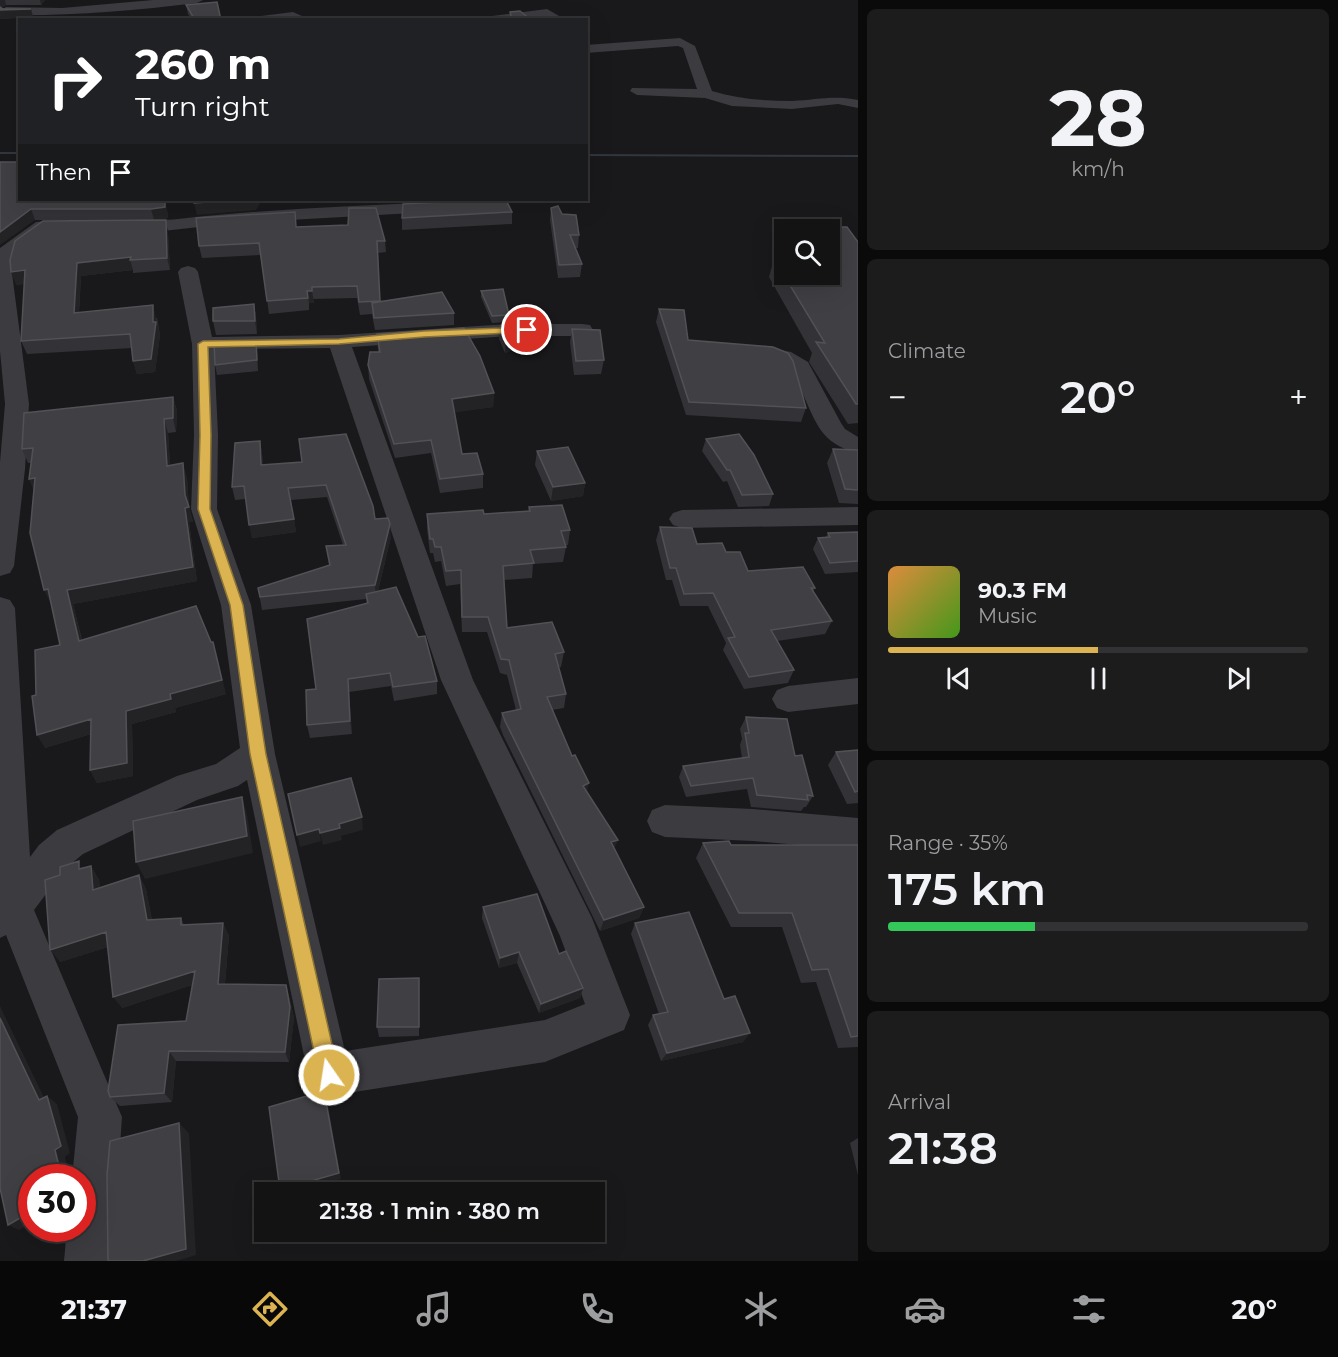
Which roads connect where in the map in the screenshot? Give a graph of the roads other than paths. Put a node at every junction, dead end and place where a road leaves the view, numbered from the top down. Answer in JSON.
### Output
{"nodes":[{"id":1,"x":197,"y":0,"type":"edge"},
{"id":2,"x":158,"y":2,"type":"edge"},
{"id":3,"x":63,"y":6,"type":"edge"},
{"id":4,"x":6,"y":11,"type":"edge"},
{"id":5,"x":305,"y":16,"type":"edge"},
{"id":6,"x":277,"y":18,"type":"edge"},
{"id":7,"x":508,"y":18,"type":"edge"},
{"id":8,"x":556,"y":18,"type":"edge"},
{"id":9,"x":590,"y":46,"type":"edge"},
{"id":10,"x":637,"y":91,"type":"dead end"},
{"id":11,"x":706,"y":94,"type":"junction"},
{"id":12,"x":858,"y":104,"type":"edge"},
{"id":13,"x":330,"y":207,"type":"edge"},
{"id":14,"x":453,"y":207,"type":"edge"},
{"id":15,"x":64,"y":226,"type":"edge"},
{"id":16,"x":109,"y":226,"type":"edge"},
{"id":17,"x":188,"y":272,"type":"dead end"},
{"id":18,"x":582,"y":330,"type":"edge"},
{"id":19,"x":339,"y":342,"type":"junction"},
{"id":20,"x":203,"y":344,"type":"junction"},
{"id":21,"x":734,"y":350,"type":"edge"},
{"id":22,"x":858,"y":445,"type":"edge"},
{"id":23,"x":6,"y":471,"type":"edge"},
{"id":24,"x":858,"y":516,"type":"edge"},
{"id":25,"x":682,"y":519,"type":"dead end"},
{"id":26,"x":0,"y":566,"type":"edge"},
{"id":27,"x":0,"y":608,"type":"edge"},
{"id":28,"x":858,"y":692,"type":"edge"},
{"id":29,"x":788,"y":699,"type":"dead end"},
{"id":30,"x":258,"y":754,"type":"junction"},
{"id":31,"x":665,"y":821,"type":"dead end"},
{"id":32,"x":858,"y":834,"type":"edge"},
{"id":33,"x":7,"y":913,"type":"edge"},
{"id":34,"x":88,"y":1261,"type":"edge"}],
"edges":[{"from":1,"to":2,"type":"street"},
{"from":2,"to":3,"type":"street"},
{"from":3,"to":4,"type":"street"},
{"from":5,"to":6,"type":"street"},
{"from":7,"to":8,"type":"street"},
{"from":9,"to":11,"type":"street"},
{"from":10,"to":11,"type":"street"},
{"from":11,"to":12,"type":"street"},
{"from":13,"to":14,"type":"street"},
{"from":13,"to":16,"type":"street"},
{"from":15,"to":23,"type":"street"},
{"from":17,"to":20,"type":"street"},
{"from":18,"to":19,"type":"street"},
{"from":19,"to":20,"type":"street"},
{"from":19,"to":30,"type":"street"},
{"from":20,"to":30,"type":"street"},
{"from":21,"to":22,"type":"street"},
{"from":23,"to":26,"type":"street"},
{"from":24,"to":25,"type":"street"},
{"from":27,"to":33,"type":"street"},
{"from":28,"to":29,"type":"street"},
{"from":30,"to":33,"type":"street"},
{"from":31,"to":32,"type":"street"},
{"from":33,"to":34,"type":"street"}]}
